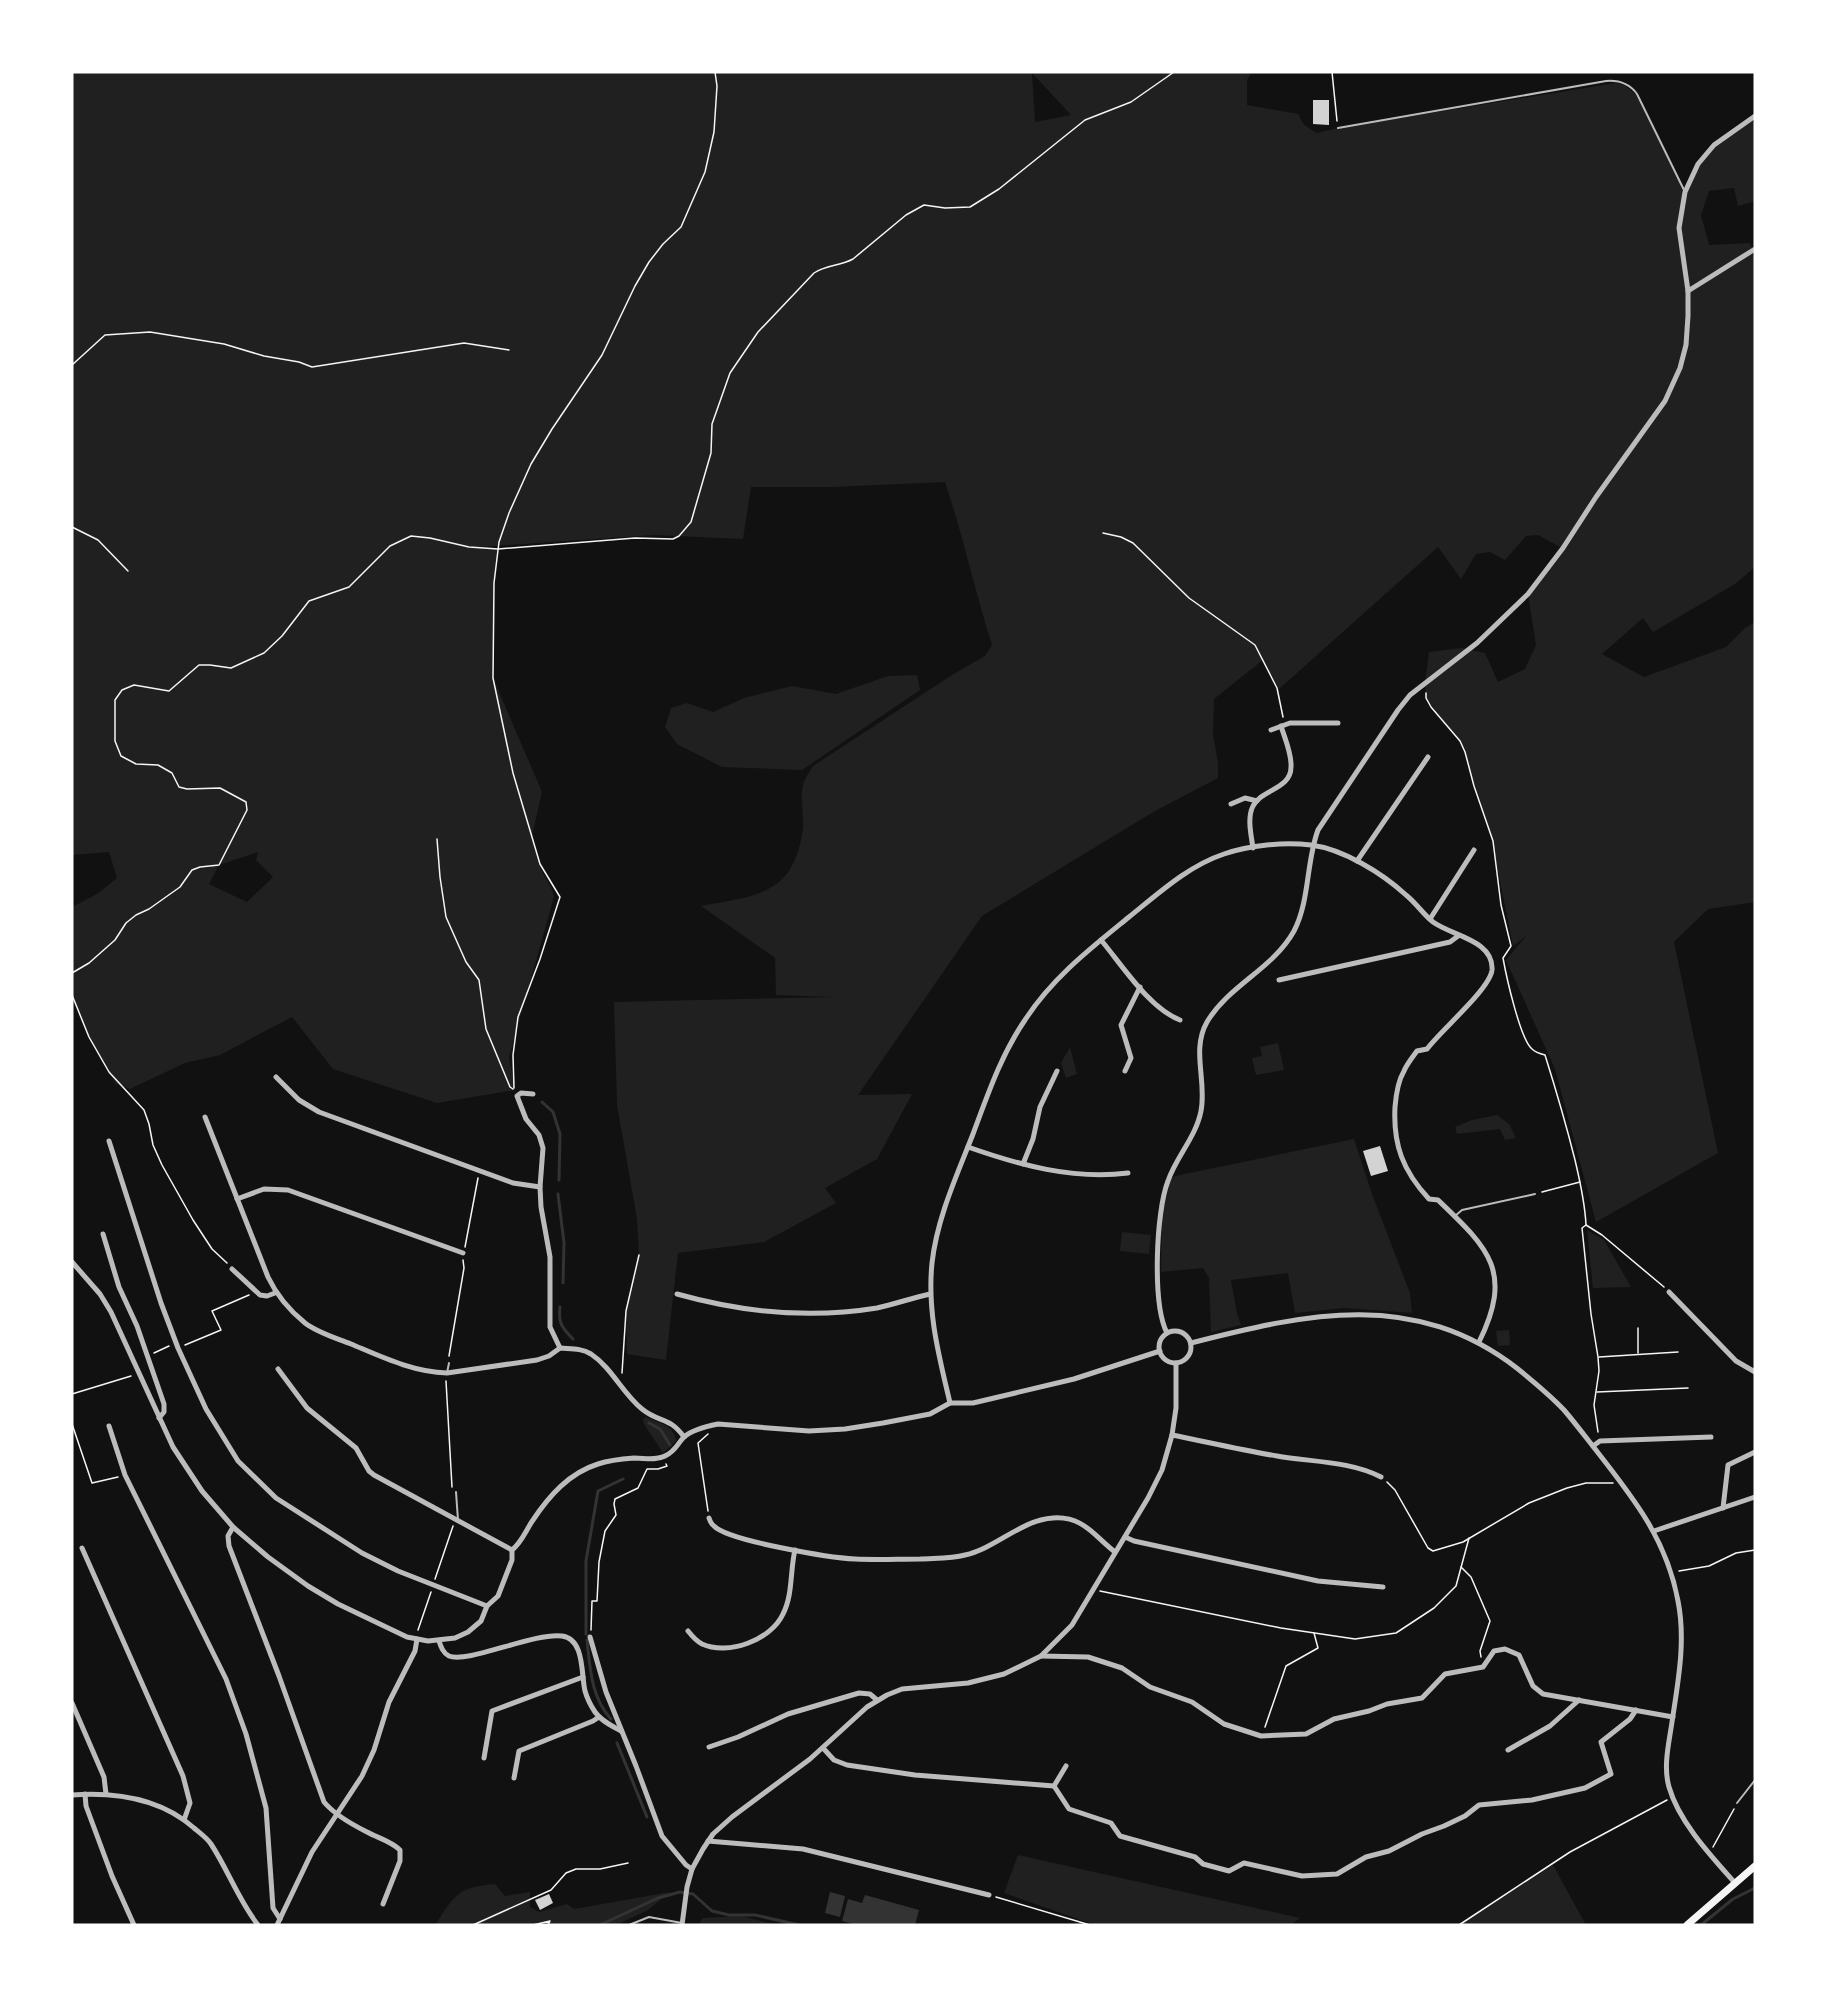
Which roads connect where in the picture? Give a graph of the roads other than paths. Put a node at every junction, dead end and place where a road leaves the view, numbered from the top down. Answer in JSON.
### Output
{"nodes":[{"id":1,"x":1755,"y":116,"type":"edge"},
{"id":2,"x":1338,"y":128,"type":"road end"},
{"id":3,"x":1685,"y":192,"type":"junction"},
{"id":4,"x":1755,"y":249,"type":"edge"},
{"id":5,"x":1688,"y":291,"type":"junction"},
{"id":6,"x":1338,"y":723,"type":"dead end"},
{"id":7,"x":1283,"y":725,"type":"junction"},
{"id":8,"x":1270,"y":730,"type":"dead end"},
{"id":9,"x":1428,"y":757,"type":"dead end"},
{"id":10,"x":1257,"y":801,"type":"junction"},
{"id":11,"x":1231,"y":804,"type":"dead end"},
{"id":12,"x":1312,"y":846,"type":"junction"},
{"id":13,"x":1253,"y":848,"type":"junction"},
{"id":14,"x":1474,"y":850,"type":"dead end"},
{"id":15,"x":1357,"y":861,"type":"junction"},
{"id":16,"x":1430,"y":919,"type":"junction"},
{"id":17,"x":1458,"y":936,"type":"junction"},
{"id":18,"x":1101,"y":940,"type":"junction"},
{"id":19,"x":1279,"y":980,"type":"dead end"},
{"id":20,"x":1140,"y":987,"type":"junction"},
{"id":21,"x":1180,"y":1020,"type":"dead end"},
{"id":22,"x":1057,"y":1071,"type":"dead end"},
{"id":23,"x":1125,"y":1071,"type":"dead end"},
{"id":24,"x":276,"y":1077,"type":"dead end"},
{"id":25,"x":533,"y":1094,"type":"dead end"},
{"id":26,"x":205,"y":1117,"type":"dead end"},
{"id":27,"x":109,"y":1141,"type":"dead end"},
{"id":28,"x":968,"y":1147,"type":"junction"},
{"id":29,"x":1023,"y":1164,"type":"junction"},
{"id":30,"x":1128,"y":1173,"type":"dead end"},
{"id":31,"x":540,"y":1187,"type":"junction"},
{"id":32,"x":1535,"y":1194,"type":"road end"},
{"id":33,"x":237,"y":1199,"type":"junction"},
{"id":34,"x":1455,"y":1216,"type":"junction"},
{"id":35,"x":103,"y":1234,"type":"dead end"},
{"id":36,"x":463,"y":1253,"type":"road end"},
{"id":37,"x":72,"y":1262,"type":"edge"},
{"id":38,"x":232,"y":1269,"type":"road end"},
{"id":39,"x":1669,"y":1292,"type":"road end"},
{"id":40,"x":275,"y":1293,"type":"junction"},
{"id":41,"x":676,"y":1294,"type":"dead end"},
{"id":42,"x":930,"y":1294,"type":"junction"},
{"id":43,"x":1167,"y":1333,"type":"junction"},
{"id":44,"x":1479,"y":1342,"type":"junction"},
{"id":45,"x":1191,"y":1343,"type":"junction"},
{"id":46,"x":560,"y":1348,"type":"junction"},
{"id":47,"x":1160,"y":1351,"type":"junction"},
{"id":48,"x":449,"y":1363,"type":"road end"},
{"id":49,"x":1176,"y":1363,"type":"junction"},
{"id":50,"x":278,"y":1369,"type":"dead end"},
{"id":51,"x":447,"y":1372,"type":"junction"},
{"id":52,"x":1755,"y":1372,"type":"edge"},
{"id":53,"x":950,"y":1403,"type":"junction"},
{"id":54,"x":159,"y":1418,"type":"junction"},
{"id":55,"x":109,"y":1426,"type":"dead end"},
{"id":56,"x":1172,"y":1435,"type":"junction"},
{"id":57,"x":684,"y":1437,"type":"junction"},
{"id":58,"x":1711,"y":1437,"type":"dead end"},
{"id":59,"x":1593,"y":1446,"type":"junction"},
{"id":60,"x":1755,"y":1452,"type":"edge"},
{"id":61,"x":1381,"y":1478,"type":"road end"},
{"id":62,"x":456,"y":1492,"type":"road end"},
{"id":63,"x":1755,"y":1497,"type":"edge"},
{"id":64,"x":1723,"y":1508,"type":"junction"},
{"id":65,"x":709,"y":1518,"type":"road end"},
{"id":66,"x":458,"y":1520,"type":"junction"},
{"id":67,"x":233,"y":1527,"type":"junction"},
{"id":68,"x":1654,"y":1531,"type":"junction"},
{"id":69,"x":1125,"y":1537,"type":"junction"},
{"id":70,"x":82,"y":1548,"type":"dead end"},
{"id":71,"x":512,"y":1550,"type":"junction"},
{"id":72,"x":795,"y":1550,"type":"junction"},
{"id":73,"x":1115,"y":1552,"type":"junction"},
{"id":74,"x":1383,"y":1587,"type":"dead end"},
{"id":75,"x":487,"y":1606,"type":"junction"},
{"id":76,"x":688,"y":1631,"type":"dead end"},
{"id":77,"x":590,"y":1637,"type":"road end"},
{"id":78,"x":417,"y":1640,"type":"junction"},
{"id":79,"x":439,"y":1641,"type":"junction"},
{"id":80,"x":1041,"y":1656,"type":"junction"},
{"id":81,"x":583,"y":1677,"type":"junction"},
{"id":82,"x":877,"y":1700,"type":"junction"},
{"id":83,"x":1579,"y":1700,"type":"junction"},
{"id":84,"x":72,"y":1703,"type":"edge"},
{"id":85,"x":1636,"y":1710,"type":"junction"},
{"id":86,"x":598,"y":1717,"type":"junction"},
{"id":87,"x":1673,"y":1717,"type":"junction"},
{"id":88,"x":621,"y":1731,"type":"junction"},
{"id":89,"x":709,"y":1747,"type":"dead end"},
{"id":90,"x":823,"y":1748,"type":"junction"},
{"id":91,"x":1508,"y":1750,"type":"dead end"},
{"id":92,"x":484,"y":1758,"type":"dead end"},
{"id":93,"x":1066,"y":1766,"type":"dead end"},
{"id":94,"x":514,"y":1778,"type":"dead end"},
{"id":95,"x":1755,"y":1780,"type":"edge"},
{"id":96,"x":1053,"y":1786,"type":"junction"},
{"id":97,"x":85,"y":1794,"type":"junction"},
{"id":98,"x":106,"y":1794,"type":"junction"},
{"id":99,"x":72,"y":1795,"type":"edge"},
{"id":100,"x":1737,"y":1803,"type":"road end"},
{"id":101,"x":337,"y":1812,"type":"junction"},
{"id":102,"x":184,"y":1820,"type":"junction"},
{"id":103,"x":708,"y":1841,"type":"junction"},
{"id":104,"x":1755,"y":1866,"type":"edge"},
{"id":105,"x":692,"y":1869,"type":"junction"},
{"id":106,"x":1734,"y":1883,"type":"junction"},
{"id":107,"x":989,"y":1895,"type":"road end"},
{"id":108,"x":383,"y":1904,"type":"dead end"},
{"id":109,"x":278,"y":1922,"type":"edge"},
{"id":110,"x":682,"y":1924,"type":"edge"},
{"id":111,"x":134,"y":1925,"type":"edge"},
{"id":112,"x":258,"y":1925,"type":"edge"},
{"id":113,"x":629,"y":1925,"type":"edge"},
{"id":114,"x":1687,"y":1925,"type":"edge"}],
"edges":[{"from":1,"to":3,"type":"street"},
{"from":2,"to":3,"type":"lane"},
{"from":3,"to":5,"type":"street"},
{"from":4,"to":5,"type":"street"},
{"from":5,"to":12,"type":"street"},
{"from":6,"to":7,"type":"street"},
{"from":7,"to":8,"type":"street"},
{"from":7,"to":10,"type":"street"},
{"from":9,"to":15,"type":"street"},
{"from":10,"to":11,"type":"street"},
{"from":10,"to":13,"type":"street"},
{"from":12,"to":13,"type":"street"},
{"from":12,"to":15,"type":"street"},
{"from":12,"to":43,"type":"street"},
{"from":13,"to":18,"type":"street"},
{"from":14,"to":16,"type":"street"},
{"from":15,"to":16,"type":"street"},
{"from":16,"to":17,"type":"street"},
{"from":17,"to":19,"type":"street"},
{"from":17,"to":34,"type":"street"},
{"from":18,"to":20,"type":"street"},
{"from":18,"to":28,"type":"street"},
{"from":20,"to":21,"type":"street"},
{"from":20,"to":23,"type":"street"},
{"from":22,"to":29,"type":"street"},
{"from":24,"to":31,"type":"street"},
{"from":25,"to":31,"type":"street"},
{"from":26,"to":33,"type":"street"},
{"from":27,"to":75,"type":"street"},
{"from":28,"to":29,"type":"street"},
{"from":28,"to":42,"type":"street"},
{"from":29,"to":30,"type":"street"},
{"from":31,"to":46,"type":"street"},
{"from":32,"to":34,"type":"lane"},
{"from":33,"to":36,"type":"street"},
{"from":33,"to":40,"type":"street"},
{"from":34,"to":44,"type":"street"},
{"from":35,"to":54,"type":"street"},
{"from":37,"to":54,"type":"street"},
{"from":38,"to":40,"type":"street"},
{"from":39,"to":52,"type":"street"},
{"from":40,"to":51,"type":"street"},
{"from":41,"to":42,"type":"street"},
{"from":42,"to":53,"type":"street"},
{"from":43,"to":45,"type":"street"},
{"from":43,"to":47,"type":"street"},
{"from":44,"to":45,"type":"street"},
{"from":44,"to":59,"type":"street"},
{"from":45,"to":49,"type":"street"},
{"from":46,"to":51,"type":"street"},
{"from":46,"to":57,"type":"street"},
{"from":47,"to":49,"type":"street"},
{"from":47,"to":53,"type":"street"},
{"from":48,"to":51,"type":"lane"},
{"from":49,"to":56,"type":"street"},
{"from":50,"to":66,"type":"street"},
{"from":53,"to":57,"type":"street"},
{"from":54,"to":67,"type":"street"},
{"from":55,"to":109,"type":"street"},
{"from":56,"to":61,"type":"street"},
{"from":56,"to":69,"type":"street"},
{"from":57,"to":71,"type":"street"},
{"from":58,"to":59,"type":"street"},
{"from":59,"to":68,"type":"street"},
{"from":60,"to":64,"type":"street"},
{"from":62,"to":66,"type":"lane"},
{"from":63,"to":64,"type":"street"},
{"from":64,"to":68,"type":"street"},
{"from":65,"to":72,"type":"street"},
{"from":66,"to":71,"type":"street"},
{"from":67,"to":78,"type":"street"},
{"from":67,"to":101,"type":"street"},
{"from":68,"to":87,"type":"street"},
{"from":69,"to":73,"type":"street"},
{"from":69,"to":74,"type":"street"},
{"from":70,"to":102,"type":"street"},
{"from":71,"to":75,"type":"street"},
{"from":72,"to":73,"type":"street"},
{"from":72,"to":76,"type":"street"},
{"from":73,"to":80,"type":"street"},
{"from":75,"to":79,"type":"street"},
{"from":77,"to":88,"type":"street"},
{"from":78,"to":79,"type":"street"},
{"from":78,"to":101,"type":"street"},
{"from":79,"to":81,"type":"street"},
{"from":80,"to":82,"type":"street"},
{"from":80,"to":83,"type":"street"},
{"from":81,"to":86,"type":"street"},
{"from":81,"to":92,"type":"street"},
{"from":82,"to":89,"type":"street"},
{"from":82,"to":90,"type":"street"},
{"from":83,"to":85,"type":"street"},
{"from":83,"to":91,"type":"street"},
{"from":84,"to":98,"type":"street"},
{"from":85,"to":87,"type":"street"},
{"from":85,"to":96,"type":"street"},
{"from":86,"to":88,"type":"street"},
{"from":86,"to":94,"type":"street"},
{"from":87,"to":106,"type":"street"},
{"from":88,"to":105,"type":"street"},
{"from":90,"to":96,"type":"street"},
{"from":90,"to":103,"type":"street"},
{"from":93,"to":96,"type":"street"},
{"from":95,"to":100,"type":"lane"},
{"from":97,"to":98,"type":"street"},
{"from":97,"to":99,"type":"street"},
{"from":97,"to":111,"type":"street"},
{"from":98,"to":102,"type":"street"},
{"from":101,"to":108,"type":"street"},
{"from":101,"to":109,"type":"street"},
{"from":102,"to":112,"type":"street"},
{"from":103,"to":105,"type":"street"},
{"from":103,"to":107,"type":"street"},
{"from":104,"to":106,"type":"main road"},
{"from":105,"to":110,"type":"street"},
{"from":106,"to":114,"type":"main road"},
{"from":110,"to":113,"type":"lane"}]}
